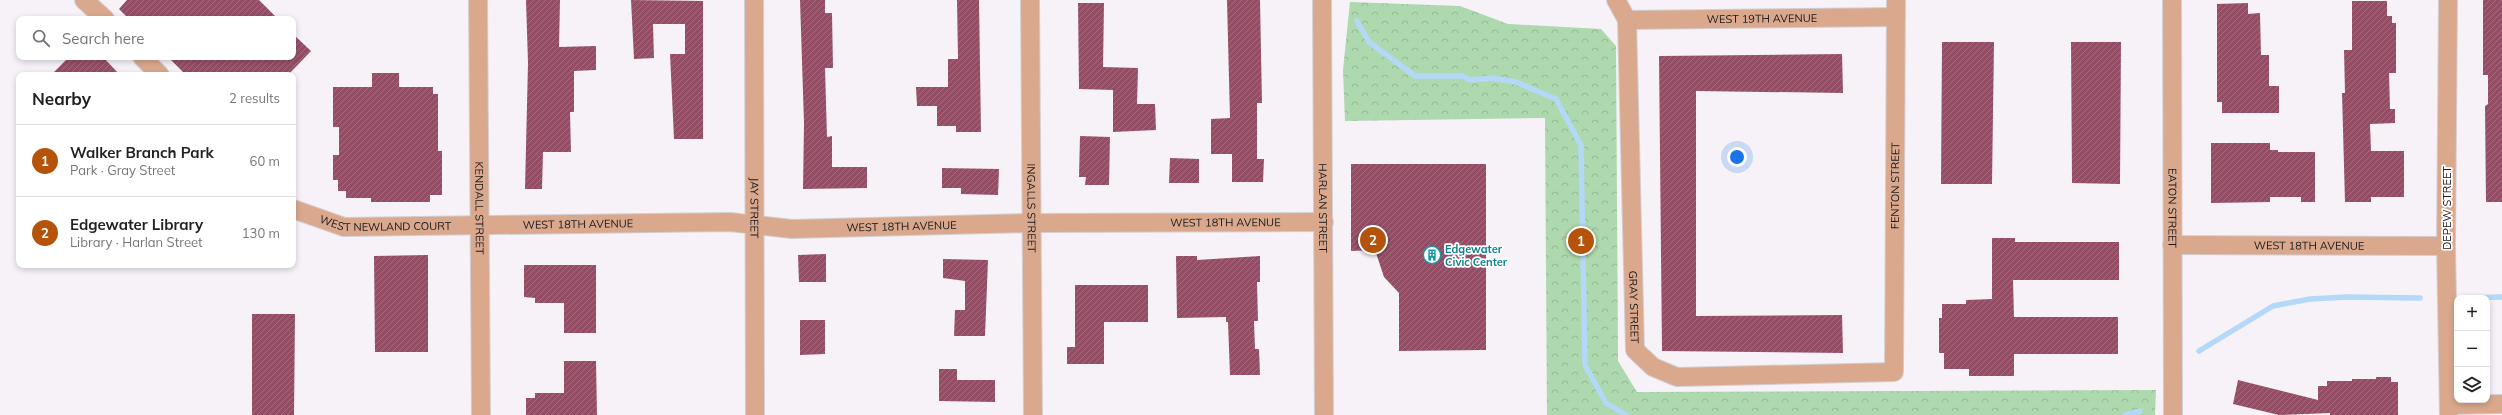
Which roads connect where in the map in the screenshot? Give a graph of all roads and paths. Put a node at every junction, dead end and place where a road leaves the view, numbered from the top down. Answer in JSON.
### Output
{"nodes":[{"id":1,"x":84,"y":0,"type":"edge"},
{"id":2,"x":478,"y":0,"type":"edge"},
{"id":3,"x":754,"y":0,"type":"edge"},
{"id":4,"x":1030,"y":0,"type":"edge"},
{"id":5,"x":1322,"y":0,"type":"edge"},
{"id":6,"x":1616,"y":0,"type":"edge"},
{"id":7,"x":2172,"y":0,"type":"edge"},
{"id":8,"x":2448,"y":0,"type":"edge"},
{"id":9,"x":1896,"y":8,"type":"edge"},
{"id":10,"x":101,"y":16,"type":"edge"},
{"id":11,"x":1627,"y":20,"type":"junction"},
{"id":12,"x":145,"y":60,"type":"edge"},
{"id":13,"x":157,"y":72,"type":"edge"},
{"id":14,"x":296,"y":210,"type":"edge"},
{"id":15,"x":1324,"y":222,"type":"junction"},
{"id":16,"x":1031,"y":223,"type":"junction"},
{"id":17,"x":479,"y":225,"type":"junction"},
{"id":18,"x":754,"y":226,"type":"junction"},
{"id":19,"x":2172,"y":245,"type":"junction"},
{"id":20,"x":2446,"y":246,"type":"junction"},
{"id":21,"x":1894,"y":372,"type":"joint"},
{"id":22,"x":2502,"y":404,"type":"edge"},
{"id":23,"x":2449,"y":410,"type":"edge"},
{"id":24,"x":481,"y":415,"type":"edge"},
{"id":25,"x":755,"y":415,"type":"edge"},
{"id":26,"x":1033,"y":415,"type":"edge"},
{"id":27,"x":1324,"y":415,"type":"edge"},
{"id":28,"x":2173,"y":415,"type":"edge"}],
"edges":[{"from":1,"to":10,"type":"street"},
{"from":2,"to":17,"type":"street","name":"KENDALL STREET"},
{"from":3,"to":18,"type":"street","name":"JAY STREET"},
{"from":4,"to":16,"type":"street","name":"INGALLS STREET"},
{"from":5,"to":15,"type":"street","name":"HARLAN STREET"},
{"from":6,"to":11,"type":"street","name":"GRAY STREET"},
{"from":7,"to":19,"type":"street","name":"EATON STREET"},
{"from":8,"to":20,"type":"street","name":"DEPEW STREET"},
{"from":9,"to":11,"type":"street","name":"WEST 19TH AVENUE"},
{"from":9,"to":21,"type":"street","name":"FENTON STREET"},
{"from":11,"to":21,"type":"street","name":"GRAY STREET"},
{"from":12,"to":13,"type":"street"},
{"from":14,"to":17,"type":"street","name":"WEST NEWLAND COURT"},
{"from":15,"to":16,"type":"street","name":"WEST 18TH AVENUE"},
{"from":15,"to":27,"type":"street","name":"HARLAN STREET"},
{"from":16,"to":18,"type":"street","name":"WEST 18TH AVENUE"},
{"from":16,"to":26,"type":"street","name":"INGALLS STREET"},
{"from":17,"to":18,"type":"street","name":"WEST 18TH AVENUE"},
{"from":17,"to":24,"type":"street","name":"KENDALL STREET"},
{"from":18,"to":25,"type":"street","name":"JAY STREET"},
{"from":19,"to":20,"type":"street","name":"WEST 18TH AVENUE"},
{"from":19,"to":28,"type":"street","name":"EATON STREET"},
{"from":20,"to":23,"type":"street","name":"DEPEW STREET"},
{"from":22,"to":23,"type":"street"}]}
